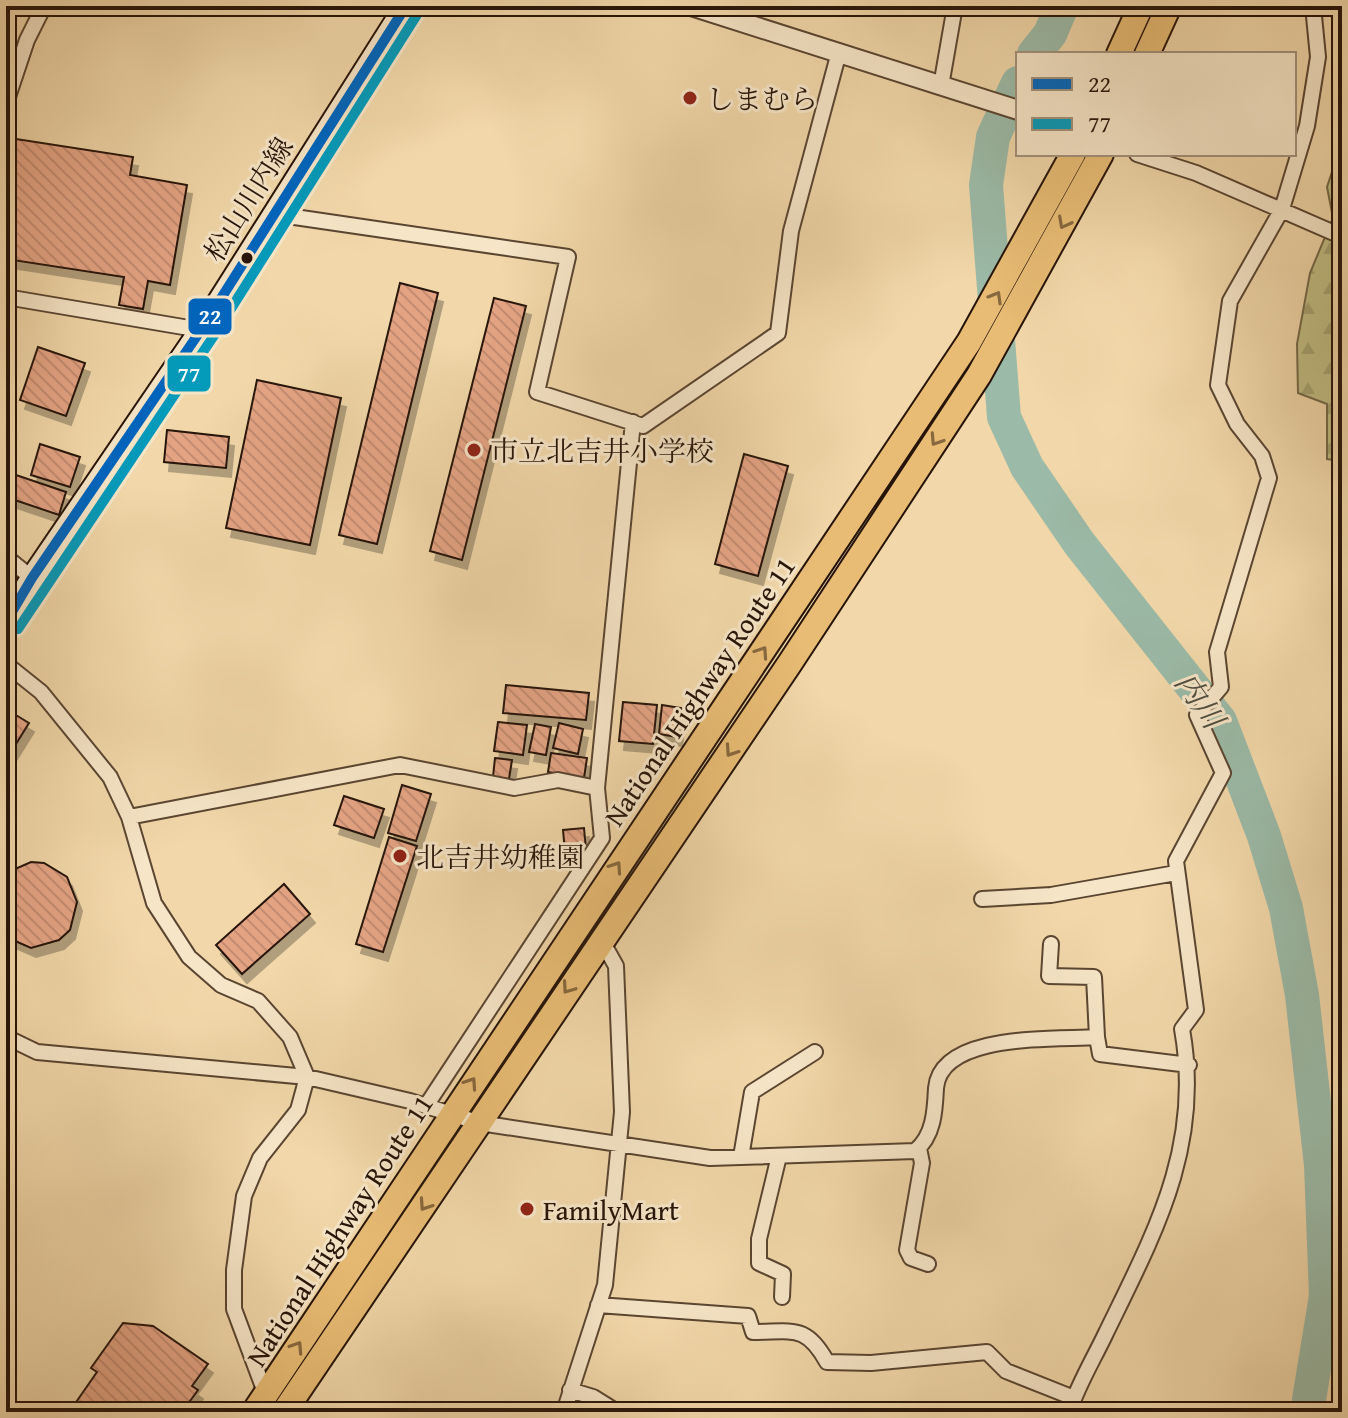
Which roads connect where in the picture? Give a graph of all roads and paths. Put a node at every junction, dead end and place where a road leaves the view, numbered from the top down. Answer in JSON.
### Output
{"nodes":[{"id":1,"x":44,"y":6,"type":"edge"},
{"id":2,"x":406,"y":6,"type":"edge"},
{"id":3,"x":691,"y":6,"type":"edge"},
{"id":4,"x":955,"y":6,"type":"edge"},
{"id":5,"x":1141,"y":6,"type":"edge"},
{"id":6,"x":1169,"y":6,"type":"edge"},
{"id":7,"x":1313,"y":6,"type":"edge"},
{"id":8,"x":839,"y":52,"type":"junction"},
{"id":9,"x":1120,"y":52,"type":"edge"},
{"id":10,"x":1148,"y":52,"type":"edge"},
{"id":11,"x":941,"y":86,"type":"junction"},
{"id":12,"x":6,"y":103,"type":"edge"},
{"id":13,"x":1016,"y":109,"type":"edge"},
{"id":14,"x":1072,"y":156,"type":"edge"},
{"id":15,"x":1100,"y":156,"type":"edge"},
{"id":16,"x":1143,"y":156,"type":"edge"},
{"id":17,"x":1282,"y":209,"type":"junction"},
{"id":18,"x":274,"y":214,"type":"junction"},
{"id":19,"x":1334,"y":233,"type":"dead end"},
{"id":20,"x":6,"y":297,"type":"edge"},
{"id":21,"x":201,"y":330,"type":"junction"},
{"id":22,"x":633,"y":422,"type":"junction"},
{"id":23,"x":6,"y":557,"type":"edge"},
{"id":24,"x":32,"y":578,"type":"junction"},
{"id":25,"x":13,"y":594,"type":"edge"},
{"id":26,"x":6,"y":622,"type":"edge"},
{"id":27,"x":6,"y":664,"type":"edge"},
{"id":28,"x":597,"y":788,"type":"junction"},
{"id":29,"x":129,"y":817,"type":"junction"},
{"id":30,"x":1176,"y":873,"type":"junction"},
{"id":31,"x":982,"y":899,"type":"dead end"},
{"id":32,"x":602,"y":941,"type":"junction"},
{"id":33,"x":1051,"y":944,"type":"dead end"},
{"id":34,"x":6,"y":1037,"type":"edge"},
{"id":35,"x":1097,"y":1037,"type":"junction"},
{"id":36,"x":815,"y":1052,"type":"dead end"},
{"id":37,"x":1189,"y":1065,"type":"junction"},
{"id":38,"x":307,"y":1077,"type":"junction"},
{"id":39,"x":426,"y":1106,"type":"junction"},
{"id":40,"x":451,"y":1114,"type":"junction"},
{"id":41,"x":480,"y":1123,"type":"junction"},
{"id":42,"x":619,"y":1146,"type":"junction"},
{"id":43,"x":919,"y":1148,"type":"junction"},
{"id":44,"x":779,"y":1156,"type":"junction"},
{"id":45,"x":741,"y":1157,"type":"junction"},
{"id":46,"x":928,"y":1264,"type":"dead end"},
{"id":47,"x":782,"y":1297,"type":"dead end"},
{"id":48,"x":598,"y":1305,"type":"junction"},
{"id":49,"x":570,"y":1390,"type":"junction"},
{"id":50,"x":260,"y":1404,"type":"edge"},
{"id":51,"x":1071,"y":1405,"type":"edge"},
{"id":52,"x":284,"y":1412,"type":"edge"},
{"id":53,"x":564,"y":1412,"type":"edge"},
{"id":54,"x":617,"y":1412,"type":"edge"}],
"edges":[{"from":1,"to":12,"type":"street"},
{"from":2,"to":18,"type":"main road","name":"松山川内線"},
{"from":3,"to":8,"type":"street"},
{"from":4,"to":11,"type":"street"},
{"from":5,"to":9,"type":"highway"},
{"from":6,"to":10,"type":"highway"},
{"from":7,"to":17,"type":"street"},
{"from":8,"to":11,"type":"street"},
{"from":8,"to":22,"type":"street"},
{"from":11,"to":13,"type":"street"},
{"from":40,"to":14,"type":"highway","name":"National Highway Route 11","one_way":true},
{"from":15,"to":32,"type":"highway","name":"National Highway Route 11","one_way":true},
{"from":16,"to":17,"type":"street"},
{"from":17,"to":19,"type":"street"},
{"from":17,"to":30,"type":"street"},
{"from":18,"to":21,"type":"main road","name":"松山川内線"},
{"from":18,"to":22,"type":"street"},
{"from":20,"to":21,"type":"street"},
{"from":21,"to":24,"type":"main road","name":"松山川内線"},
{"from":22,"to":28,"type":"street"},
{"from":23,"to":24,"type":"street"},
{"from":24,"to":25,"type":"main road","name":"松山川内線"},
{"from":25,"to":26,"type":"main road","name":"松山川内線"},
{"from":27,"to":29,"type":"street"},
{"from":28,"to":29,"type":"street"},
{"from":28,"to":39,"type":"street"},
{"from":29,"to":38,"type":"street"},
{"from":30,"to":31,"type":"street"},
{"from":30,"to":37,"type":"street"},
{"from":32,"to":41,"type":"highway","name":"National Highway Route 11","one_way":true},
{"from":32,"to":42,"type":"street"},
{"from":33,"to":35,"type":"street"},
{"from":34,"to":38,"type":"street"},
{"from":35,"to":37,"type":"street"},
{"from":35,"to":43,"type":"street"},
{"from":36,"to":45,"type":"street"},
{"from":37,"to":51,"type":"street"},
{"from":38,"to":39,"type":"street"},
{"from":38,"to":50,"type":"street"},
{"from":39,"to":40,"type":"street"},
{"from":40,"to":41,"type":"street"},
{"from":50,"to":40,"type":"highway","name":"National Highway Route 11","one_way":true},
{"from":41,"to":42,"type":"street"},
{"from":41,"to":52,"type":"highway","name":"National Highway Route 11","one_way":true},
{"from":42,"to":45,"type":"street"},
{"from":42,"to":48,"type":"street"},
{"from":43,"to":44,"type":"street"},
{"from":43,"to":46,"type":"street"},
{"from":44,"to":45,"type":"street"},
{"from":44,"to":47,"type":"street"},
{"from":48,"to":49,"type":"street"},
{"from":48,"to":51,"type":"street"},
{"from":49,"to":53,"type":"street"},
{"from":49,"to":54,"type":"street"}]}
